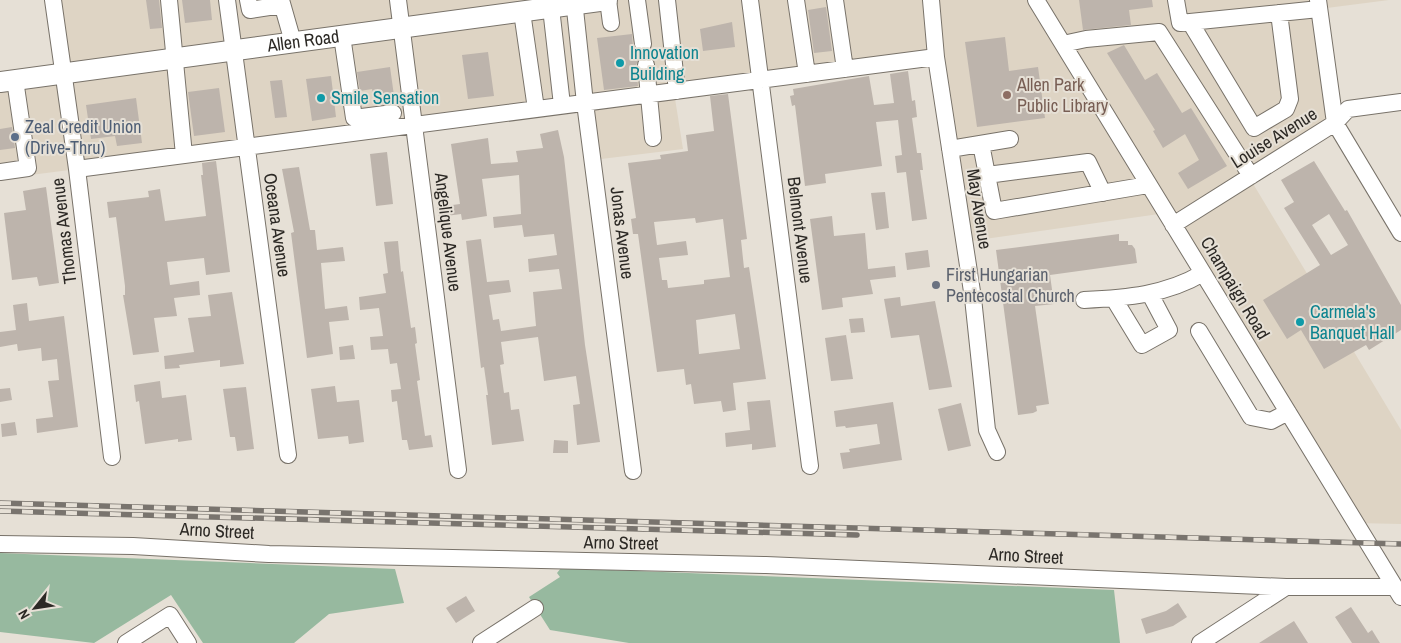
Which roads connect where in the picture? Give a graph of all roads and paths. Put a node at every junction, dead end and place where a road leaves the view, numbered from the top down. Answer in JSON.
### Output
{"nodes":[{"id":1,"x":53,"y":0,"type":"edge"},
{"id":2,"x":169,"y":0,"type":"edge"},
{"id":3,"x":227,"y":0,"type":"edge"},
{"id":4,"x":248,"y":0,"type":"edge"},
{"id":5,"x":398,"y":0,"type":"edge"},
{"id":6,"x":607,"y":0,"type":"edge"},
{"id":7,"x":637,"y":0,"type":"edge"},
{"id":8,"x":667,"y":0,"type":"edge"},
{"id":9,"x":750,"y":0,"type":"edge"},
{"id":10,"x":796,"y":0,"type":"edge"},
{"id":11,"x":835,"y":0,"type":"edge"},
{"id":12,"x":930,"y":0,"type":"edge"},
{"id":13,"x":1176,"y":0,"type":"edge"},
{"id":14,"x":574,"y":2,"type":"edge"},
{"id":15,"x":1042,"y":2,"type":"edge"},
{"id":16,"x":282,"y":3,"type":"edge"},
{"id":17,"x":1319,"y":4,"type":"edge"},
{"id":18,"x":551,"y":8,"type":"junction"},
{"id":19,"x":522,"y":12,"type":"junction"},
{"id":20,"x":1279,"y":13,"type":"junction"},
{"id":21,"x":1190,"y":22,"type":"junction"},
{"id":22,"x":611,"y":23,"type":"dead end"},
{"id":23,"x":402,"y":28,"type":"junction"},
{"id":24,"x":342,"y":36,"type":"junction"},
{"id":25,"x":293,"y":42,"type":"junction"},
{"id":26,"x":643,"y":44,"type":"dead end"},
{"id":27,"x":1063,"y":44,"type":"junction"},
{"id":28,"x":233,"y":50,"type":"junction"},
{"id":29,"x":936,"y":57,"type":"junction"},
{"id":30,"x":174,"y":58,"type":"junction"},
{"id":31,"x":646,"y":65,"type":"dead end"},
{"id":32,"x":845,"y":69,"type":"junction"},
{"id":33,"x":62,"y":73,"type":"junction"},
{"id":34,"x":807,"y":74,"type":"junction"},
{"id":35,"x":760,"y":80,"type":"junction"},
{"id":36,"x":8,"y":81,"type":"edge"},
{"id":37,"x":676,"y":91,"type":"junction"},
{"id":38,"x":648,"y":94,"type":"junction"},
{"id":39,"x":1401,"y":102,"type":"edge"},
{"id":40,"x":585,"y":103,"type":"junction"},
{"id":41,"x":562,"y":105,"type":"junction"},
{"id":42,"x":536,"y":109,"type":"junction"},
{"id":43,"x":393,"y":113,"type":"dead end"},
{"id":44,"x":1334,"y":123,"type":"junction"},
{"id":45,"x":414,"y":125,"type":"junction"},
{"id":46,"x":653,"y":138,"type":"dead end"},
{"id":47,"x":1010,"y":139,"type":"dead end"},
{"id":48,"x":981,"y":144,"type":"junction"},
{"id":49,"x":246,"y":147,"type":"junction"},
{"id":50,"x":950,"y":149,"type":"junction"},
{"id":51,"x":184,"y":155,"type":"junction"},
{"id":52,"x":77,"y":170,"type":"junction"},
{"id":53,"x":0,"y":172,"type":"edge"},
{"id":54,"x":987,"y":175,"type":"junction"},
{"id":55,"x":1251,"y":176,"type":"junction"},
{"id":56,"x":1148,"y":184,"type":"junction"},
{"id":57,"x":1103,"y":193,"type":"junction"},
{"id":58,"x":1173,"y":225,"type":"junction"},
{"id":59,"x":1401,"y":233,"type":"edge"},
{"id":60,"x":1203,"y":273,"type":"junction"},
{"id":61,"x":1150,"y":294,"type":"junction"},
{"id":62,"x":1114,"y":299,"type":"junction"},
{"id":63,"x":1084,"y":300,"type":"dead end"},
{"id":64,"x":1199,"y":330,"type":"dead end"},
{"id":65,"x":1288,"y":412,"type":"junction"},
{"id":66,"x":997,"y":452,"type":"dead end"},
{"id":67,"x":288,"y":455,"type":"dead end"},
{"id":68,"x":112,"y":457,"type":"dead end"},
{"id":69,"x":810,"y":466,"type":"dead end"},
{"id":70,"x":458,"y":470,"type":"dead end"},
{"id":71,"x":633,"y":471,"type":"dead end"},
{"id":72,"x":0,"y":544,"type":"edge"},
{"id":73,"x":1286,"y":587,"type":"junction"},
{"id":74,"x":1398,"y":592,"type":"edge"},
{"id":75,"x":534,"y":608,"type":"dead end"},
{"id":76,"x":126,"y":643,"type":"edge"},
{"id":77,"x":188,"y":643,"type":"edge"},
{"id":78,"x":481,"y":643,"type":"edge"},
{"id":79,"x":1200,"y":643,"type":"edge"}],
"edges":[{"from":1,"to":33,"type":"street","name":"Thomas Avenue"},
{"from":2,"to":30,"type":"street"},
{"from":3,"to":28,"type":"street","name":"Oceana Avenue"},
{"from":4,"to":16,"type":"street"},
{"from":5,"to":23,"type":"street","name":"Angelique Avenue"},
{"from":6,"to":14,"type":"main road","name":"Allen Road"},
{"from":6,"to":22,"type":"street"},
{"from":7,"to":26,"type":"street"},
{"from":8,"to":37,"type":"street"},
{"from":9,"to":35,"type":"street","name":"Belmont Avenue"},
{"from":10,"to":34,"type":"street"},
{"from":11,"to":32,"type":"street"},
{"from":12,"to":29,"type":"street","name":"May Avenue"},
{"from":13,"to":21,"type":"street"},
{"from":14,"to":18,"type":"main road","name":"Allen Road"},
{"from":14,"to":40,"type":"street","name":"Jonas Avenue"},
{"from":15,"to":27,"type":"street","name":"Champaign Road"},
{"from":16,"to":25,"type":"street"},
{"from":17,"to":20,"type":"street"},
{"from":17,"to":44,"type":"street"},
{"from":18,"to":19,"type":"main road","name":"Allen Road"},
{"from":18,"to":41,"type":"street"},
{"from":19,"to":23,"type":"main road","name":"Allen Road"},
{"from":19,"to":42,"type":"street"},
{"from":20,"to":21,"type":"street"},
{"from":20,"to":21,"type":"street"},
{"from":23,"to":24,"type":"main road","name":"Allen Road"},
{"from":23,"to":45,"type":"street","name":"Angelique Avenue"},
{"from":24,"to":25,"type":"main road","name":"Allen Road"},
{"from":24,"to":43,"type":"street"},
{"from":25,"to":28,"type":"main road","name":"Allen Road"},
{"from":27,"to":55,"type":"street"},
{"from":27,"to":56,"type":"street","name":"Champaign Road"},
{"from":28,"to":30,"type":"main road","name":"Allen Road"},
{"from":28,"to":49,"type":"street","name":"Oceana Avenue"},
{"from":29,"to":32,"type":"street"},
{"from":29,"to":50,"type":"street","name":"May Avenue"},
{"from":30,"to":33,"type":"main road","name":"Allen Road"},
{"from":30,"to":51,"type":"street"},
{"from":31,"to":38,"type":"street"},
{"from":32,"to":34,"type":"street"},
{"from":33,"to":36,"type":"main road","name":"Allen Road"},
{"from":33,"to":52,"type":"street","name":"Thomas Avenue"},
{"from":34,"to":35,"type":"street"},
{"from":35,"to":37,"type":"street"},
{"from":35,"to":69,"type":"street","name":"Belmont Avenue"},
{"from":36,"to":53,"type":"street"},
{"from":37,"to":38,"type":"street"},
{"from":38,"to":40,"type":"street"},
{"from":38,"to":46,"type":"street"},
{"from":39,"to":44,"type":"street","name":"Louise Avenue"},
{"from":40,"to":41,"type":"street"},
{"from":40,"to":71,"type":"street","name":"Jonas Avenue"},
{"from":41,"to":42,"type":"street"},
{"from":42,"to":45,"type":"street"},
{"from":44,"to":55,"type":"street","name":"Louise Avenue"},
{"from":44,"to":59,"type":"street"},
{"from":45,"to":49,"type":"street"},
{"from":45,"to":70,"type":"street","name":"Angelique Avenue"},
{"from":47,"to":48,"type":"street"},
{"from":48,"to":50,"type":"street"},
{"from":48,"to":54,"type":"street"},
{"from":49,"to":51,"type":"street"},
{"from":49,"to":67,"type":"street","name":"Oceana Avenue"},
{"from":50,"to":66,"type":"street","name":"May Avenue"},
{"from":51,"to":52,"type":"street"},
{"from":52,"to":68,"type":"street","name":"Thomas Avenue"},
{"from":54,"to":57,"type":"street"},
{"from":54,"to":57,"type":"street"},
{"from":55,"to":58,"type":"street","name":"Louise Avenue"},
{"from":56,"to":57,"type":"street"},
{"from":56,"to":58,"type":"street","name":"Champaign Road"},
{"from":58,"to":60,"type":"street","name":"Champaign Road"},
{"from":60,"to":61,"type":"street"},
{"from":60,"to":65,"type":"street","name":"Champaign Road"},
{"from":61,"to":62,"type":"street"},
{"from":61,"to":62,"type":"street"},
{"from":62,"to":63,"type":"street"},
{"from":64,"to":65,"type":"street"},
{"from":65,"to":74,"type":"street","name":"Champaign Road"},
{"from":72,"to":73,"type":"street","name":"Arno Street"},
{"from":73,"to":74,"type":"street","name":"Arno Street"},
{"from":73,"to":79,"type":"street"},
{"from":75,"to":78,"type":"street"},
{"from":76,"to":77,"type":"street"}]}
